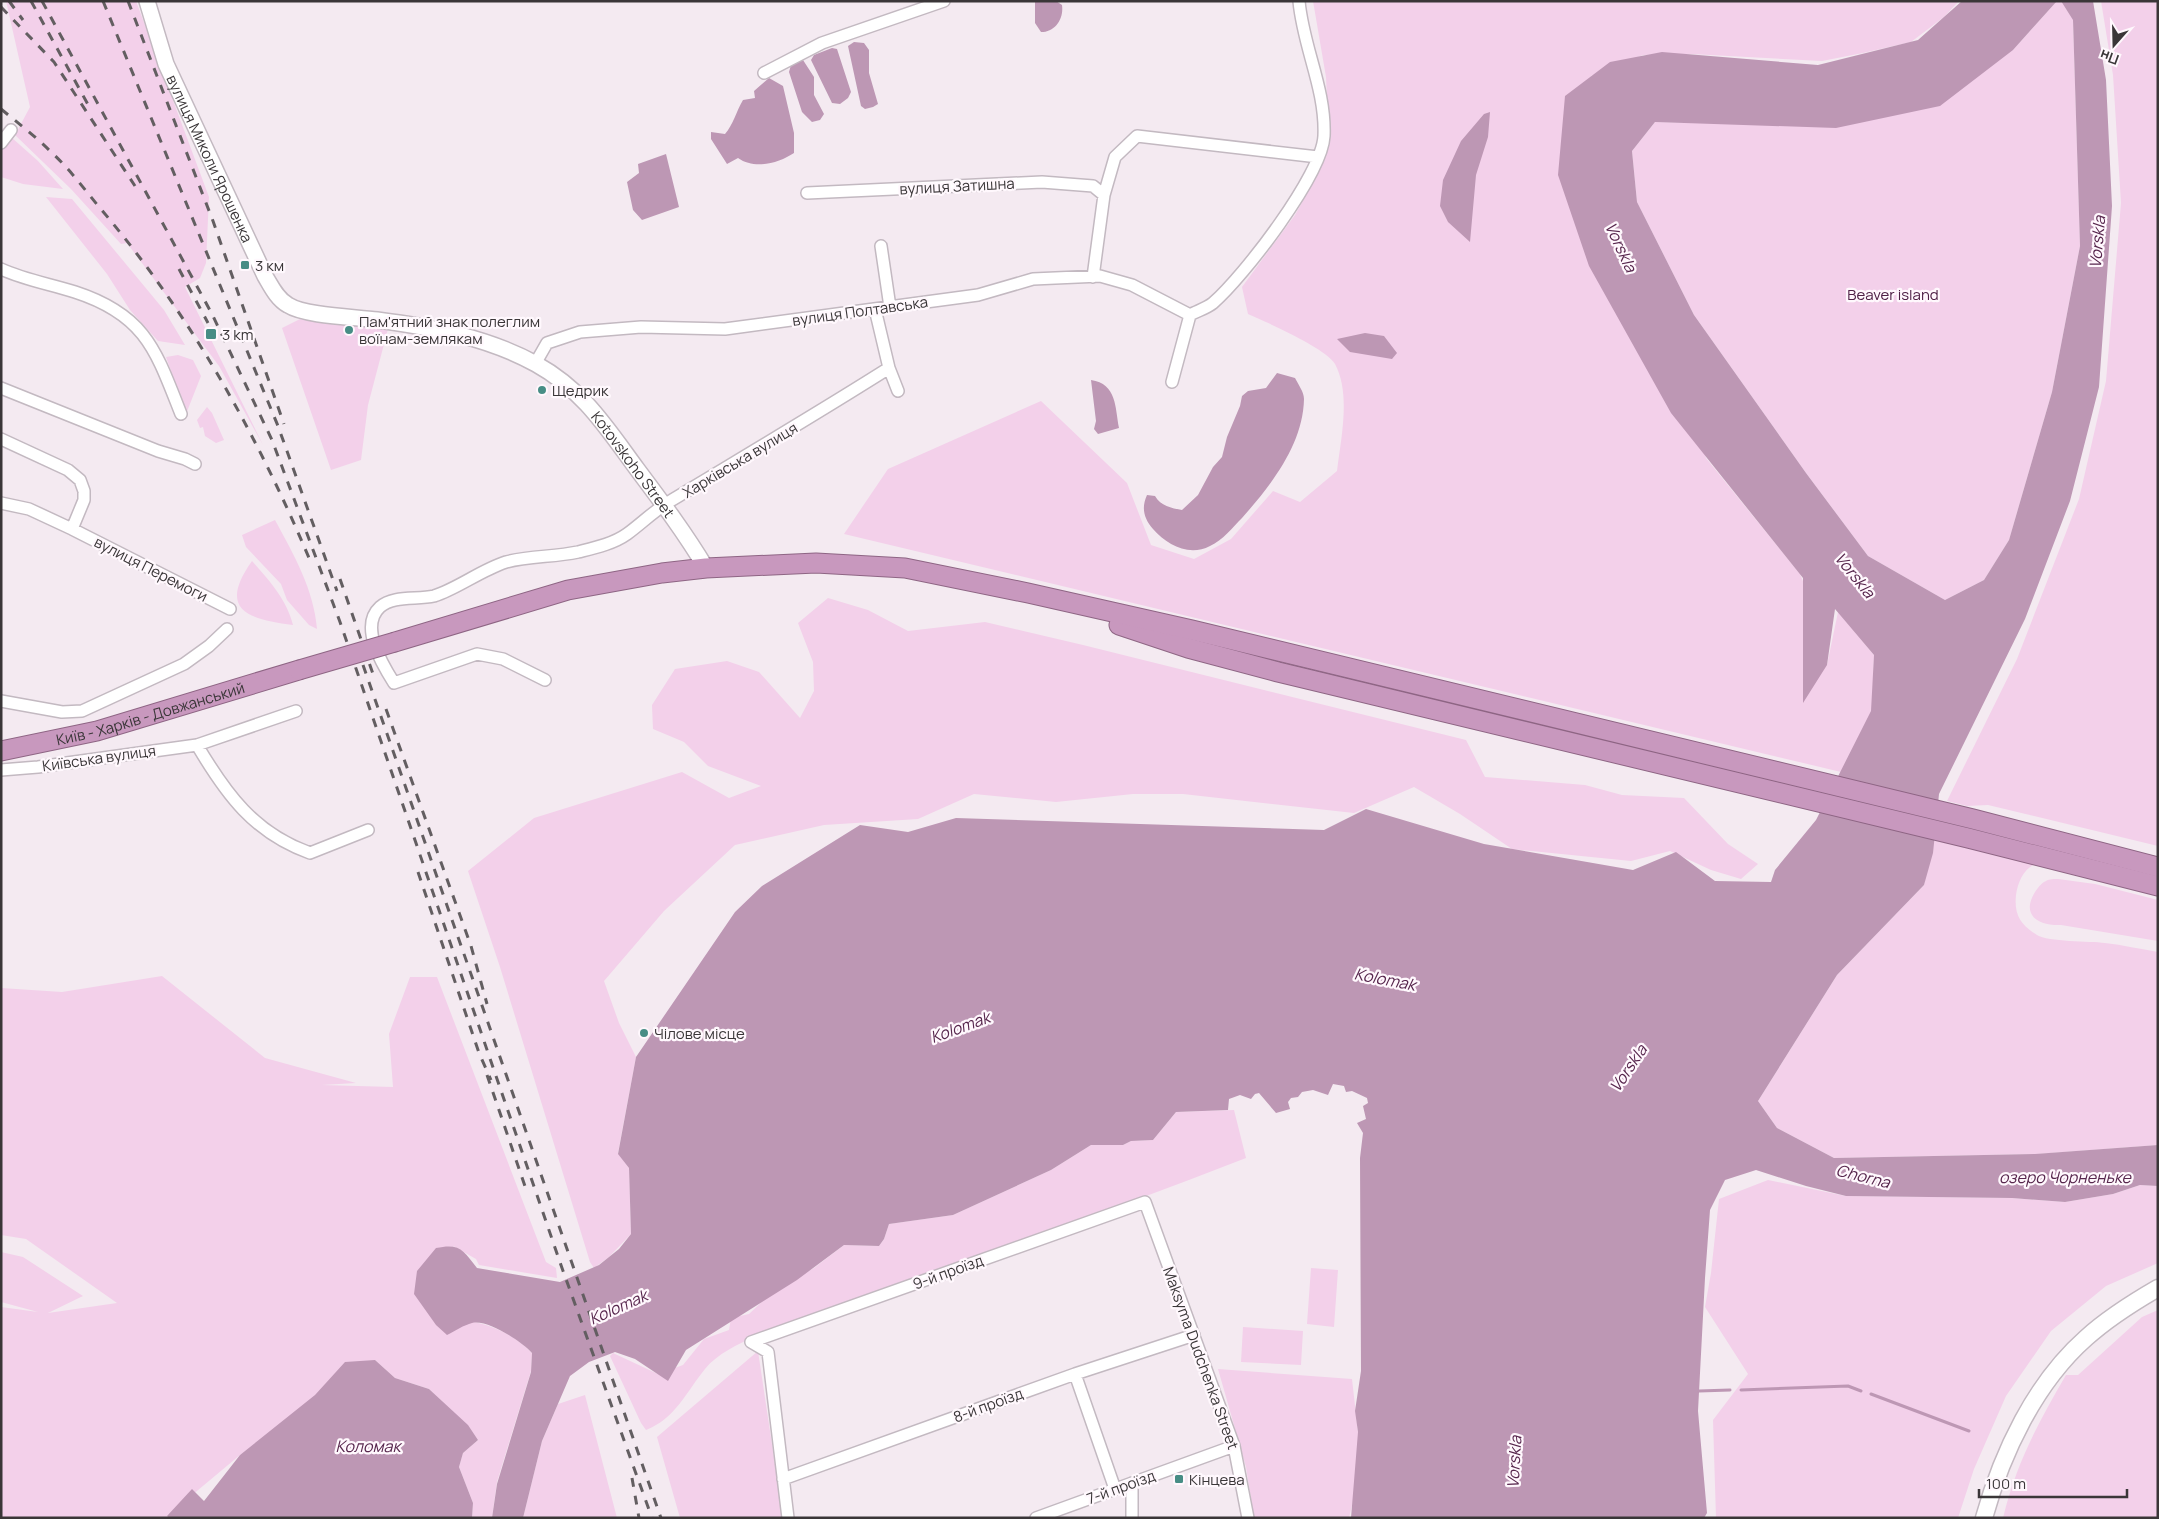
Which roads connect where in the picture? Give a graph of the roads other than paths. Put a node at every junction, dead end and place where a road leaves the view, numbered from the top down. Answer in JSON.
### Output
{"nodes":[{"id":1,"x":148,"y":1,"type":"edge"},
{"id":2,"x":944,"y":1,"type":"edge"},
{"id":3,"x":1299,"y":1,"type":"edge"},
{"id":4,"x":764,"y":73,"type":"dead end"},
{"id":5,"x":11,"y":130,"type":"dead end"},
{"id":6,"x":1,"y":143,"type":"edge"},
{"id":7,"x":1318,"y":157,"type":"junction"},
{"id":8,"x":807,"y":193,"type":"dead end"},
{"id":9,"x":1104,"y":195,"type":"junction"},
{"id":10,"x":881,"y":246,"type":"dead end"},
{"id":11,"x":1,"y":269,"type":"edge"},
{"id":12,"x":1093,"y":277,"type":"junction"},
{"id":13,"x":890,"y":306,"type":"junction"},
{"id":14,"x":875,"y":309,"type":"junction"},
{"id":15,"x":1190,"y":314,"type":"junction"},
{"id":16,"x":535,"y":364,"type":"junction"},
{"id":17,"x":890,"y":368,"type":"junction"},
{"id":18,"x":1172,"y":382,"type":"dead end"},
{"id":19,"x":1,"y":388,"type":"edge"},
{"id":20,"x":898,"y":391,"type":"dead end"},
{"id":21,"x":181,"y":414,"type":"dead end"},
{"id":22,"x":1,"y":439,"type":"edge"},
{"id":23,"x":195,"y":464,"type":"dead end"},
{"id":24,"x":1,"y":503,"type":"edge"},
{"id":25,"x":664,"y":505,"type":"junction"},
{"id":26,"x":72,"y":528,"type":"junction"},
{"id":27,"x":706,"y":568,"type":"junction"},
{"id":28,"x":1028,"y":593,"type":"junction"},
{"id":29,"x":230,"y":609,"type":"dead end"},
{"id":30,"x":227,"y":629,"type":"dead end"},
{"id":31,"x":545,"y":680,"type":"dead end"},
{"id":32,"x":1,"y":701,"type":"edge"},
{"id":33,"x":296,"y":711,"type":"dead end"},
{"id":34,"x":197,"y":745,"type":"junction"},
{"id":35,"x":1,"y":751,"type":"edge"},
{"id":36,"x":1,"y":770,"type":"edge"},
{"id":37,"x":368,"y":830,"type":"dead end"},
{"id":38,"x":2158,"y":867,"type":"edge"},
{"id":39,"x":2158,"y":886,"type":"edge"},
{"id":40,"x":1145,"y":1202,"type":"joint"},
{"id":41,"x":2158,"y":1288,"type":"edge"},
{"id":42,"x":1194,"y":1335,"type":"junction"},
{"id":43,"x":1075,"y":1374,"type":"junction"},
{"id":44,"x":1234,"y":1446,"type":"junction"},
{"id":45,"x":783,"y":1479,"type":"junction"},
{"id":46,"x":1132,"y":1483,"type":"junction"},
{"id":47,"x":1115,"y":1489,"type":"junction"},
{"id":48,"x":788,"y":1518,"type":"edge"},
{"id":49,"x":1036,"y":1518,"type":"edge"},
{"id":50,"x":1132,"y":1518,"type":"edge"},
{"id":51,"x":1248,"y":1518,"type":"edge"},
{"id":52,"x":1984,"y":1518,"type":"edge"}],
"edges":[{"from":1,"to":16,"type":"street","name":"Kotovskoho Street"},
{"from":2,"to":4,"type":"street"},
{"from":3,"to":7,"type":"street"},
{"from":5,"to":6,"type":"street"},
{"from":7,"to":9,"type":"street"},
{"from":7,"to":15,"type":"street"},
{"from":8,"to":9,"type":"street","name":"вулиця Затишна"},
{"from":9,"to":12,"type":"street"},
{"from":10,"to":13,"type":"street"},
{"from":11,"to":21,"type":"street"},
{"from":12,"to":13,"type":"street","name":"вулиця Полтавська"},
{"from":12,"to":15,"type":"street","name":"вулиця Полтавська"},
{"from":13,"to":14,"type":"street","name":"вулиця Полтавська"},
{"from":14,"to":16,"type":"street","name":"вулиця Полтавська"},
{"from":14,"to":17,"type":"street"},
{"from":15,"to":18,"type":"street"},
{"from":16,"to":25,"type":"street","name":"Kotovskoho Street"},
{"from":17,"to":20,"type":"street"},
{"from":17,"to":25,"type":"street","name":"Харківська вулиця"},
{"from":19,"to":23,"type":"street"},
{"from":22,"to":26,"type":"street"},
{"from":24,"to":26,"type":"street","name":"вулиця Перемоги"},
{"from":25,"to":27,"type":"street","name":"Kotovskoho Street"},
{"from":25,"to":31,"type":"street","name":"Харківська вулиця"},
{"from":26,"to":29,"type":"street","name":"вулиця Перемоги"},
{"from":27,"to":28,"type":"highway","name":"Київ - Харків - Довжанський"},
{"from":27,"to":35,"type":"highway","name":"Київ - Харків - Довжанський","bridge":true},
{"from":28,"to":38,"type":"highway"},
{"from":28,"to":39,"type":"highway"},
{"from":30,"to":32,"type":"street"},
{"from":33,"to":34,"type":"street","name":"Київська вулиця"},
{"from":34,"to":36,"type":"street","name":"Київська вулиця"},
{"from":34,"to":37,"type":"street"},
{"from":40,"to":42,"type":"street","name":"Maksyma Dudchenka Street"},
{"from":40,"to":45,"type":"street","name":"9-й проїзд"},
{"from":41,"to":52,"type":"main road"},
{"from":42,"to":43,"type":"street","name":"8-й проїзд"},
{"from":42,"to":44,"type":"street","name":"Maksyma Dudchenka Street"},
{"from":43,"to":45,"type":"street","name":"8-й проїзд"},
{"from":43,"to":47,"type":"street"},
{"from":44,"to":46,"type":"street","name":"7-й проїзд"},
{"from":44,"to":51,"type":"street","name":"Maksyma Dudchenka Street"},
{"from":45,"to":48,"type":"street"},
{"from":46,"to":47,"type":"street","name":"7-й проїзд"},
{"from":46,"to":50,"type":"street"},
{"from":47,"to":49,"type":"street","name":"7-й проїзд"}]}
